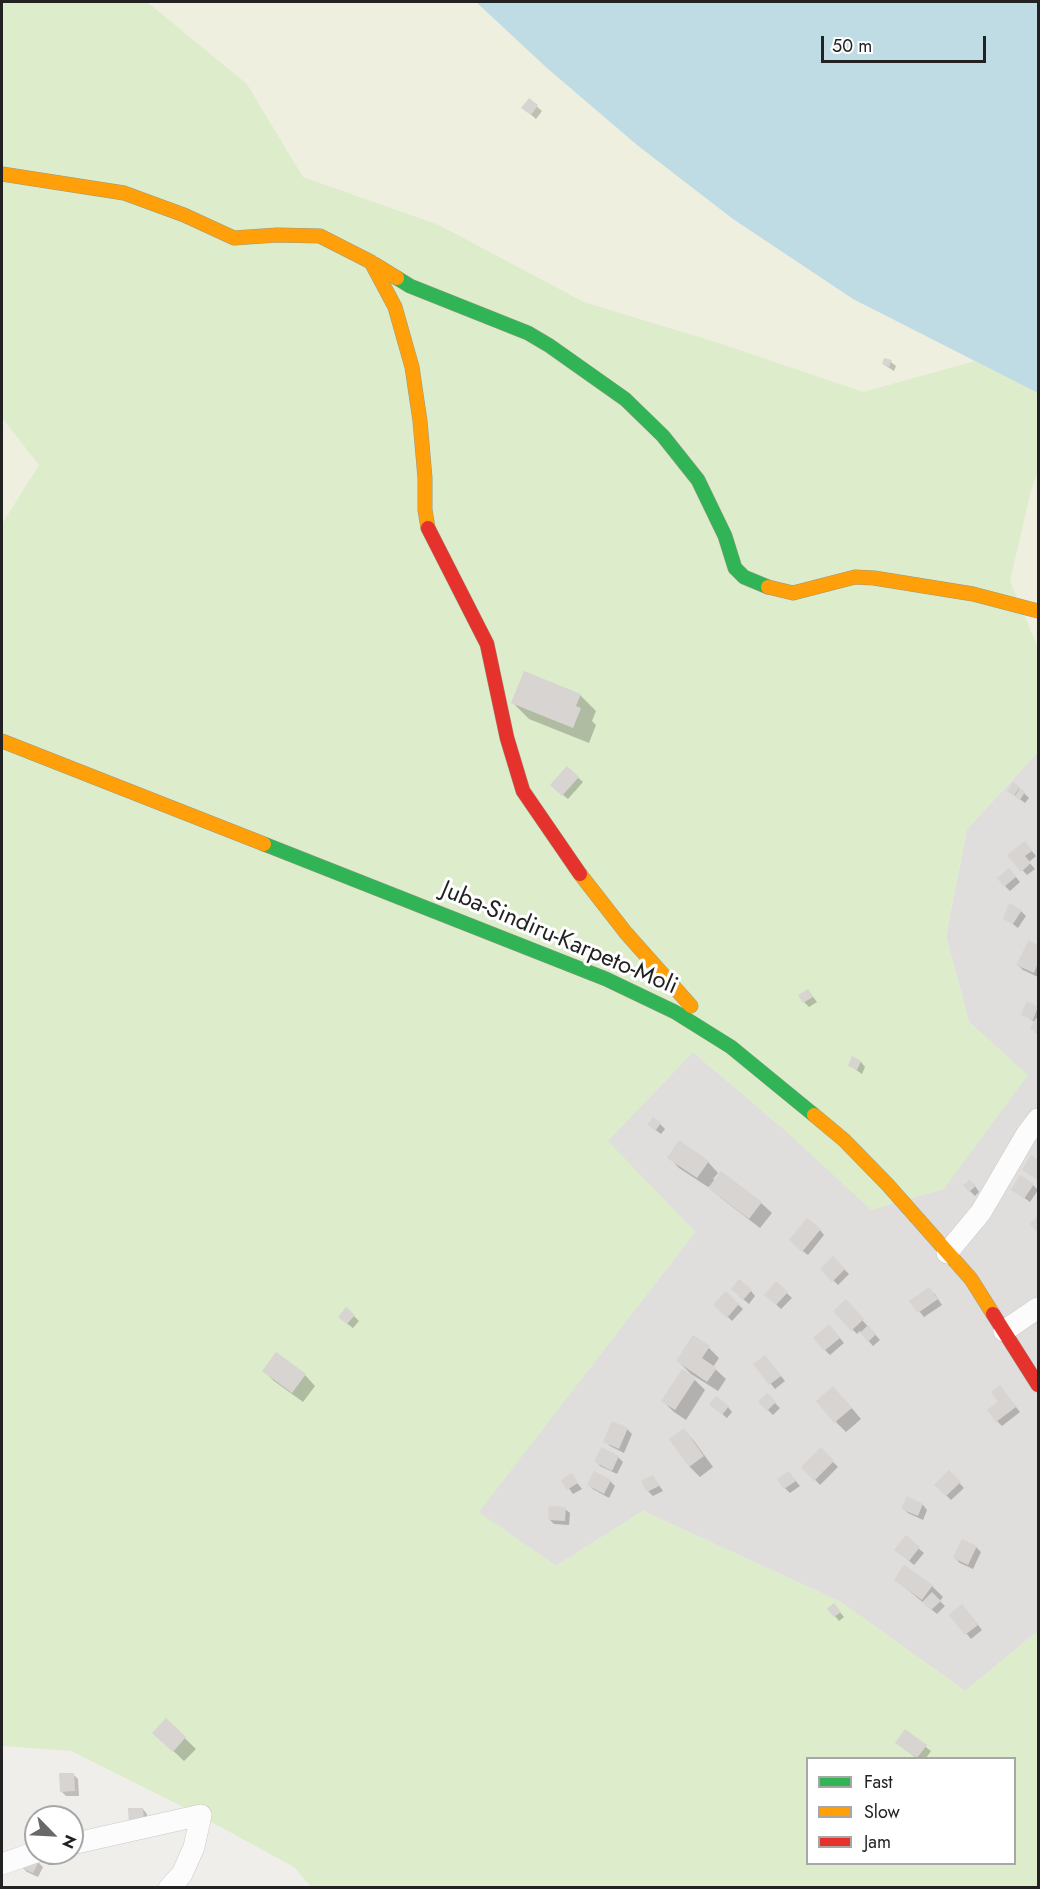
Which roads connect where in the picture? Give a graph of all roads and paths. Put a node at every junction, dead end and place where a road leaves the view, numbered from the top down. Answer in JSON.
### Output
{"nodes":[{"id":1,"x":2,"y":174,"type":"edge"},
{"id":2,"x":371,"y":262,"type":"junction"},
{"id":3,"x":1038,"y":611,"type":"edge"},
{"id":4,"x":2,"y":741,"type":"edge"},
{"id":5,"x":691,"y":1006,"type":"dead end"},
{"id":6,"x":1038,"y":1119,"type":"edge"},
{"id":7,"x":947,"y":1253,"type":"junction"},
{"id":8,"x":1038,"y":1308,"type":"edge"},
{"id":9,"x":1004,"y":1330,"type":"junction"},
{"id":10,"x":1038,"y":1385,"type":"edge"},
{"id":11,"x":84,"y":1841,"type":"edge"},
{"id":12,"x":24,"y":1856,"type":"edge"},
{"id":13,"x":2,"y":1864,"type":"edge"},
{"id":14,"x":174,"y":1886,"type":"edge"}],
"edges":[{"from":1,"to":2,"type":"street"},
{"from":2,"to":3,"type":"street"},
{"from":2,"to":5,"type":"street"},
{"from":4,"to":7,"type":"street","name":"Juba-Sindiru-Karpeto-Moli"},
{"from":6,"to":7,"type":"street"},
{"from":7,"to":9,"type":"street","name":"Juba-Sindiru-Karpeto-Moli"},
{"from":8,"to":9,"type":"street"},
{"from":9,"to":10,"type":"street","name":"Juba-Sindiru-Karpeto-Moli"},
{"from":11,"to":14,"type":"street"},
{"from":12,"to":13,"type":"street"}]}
